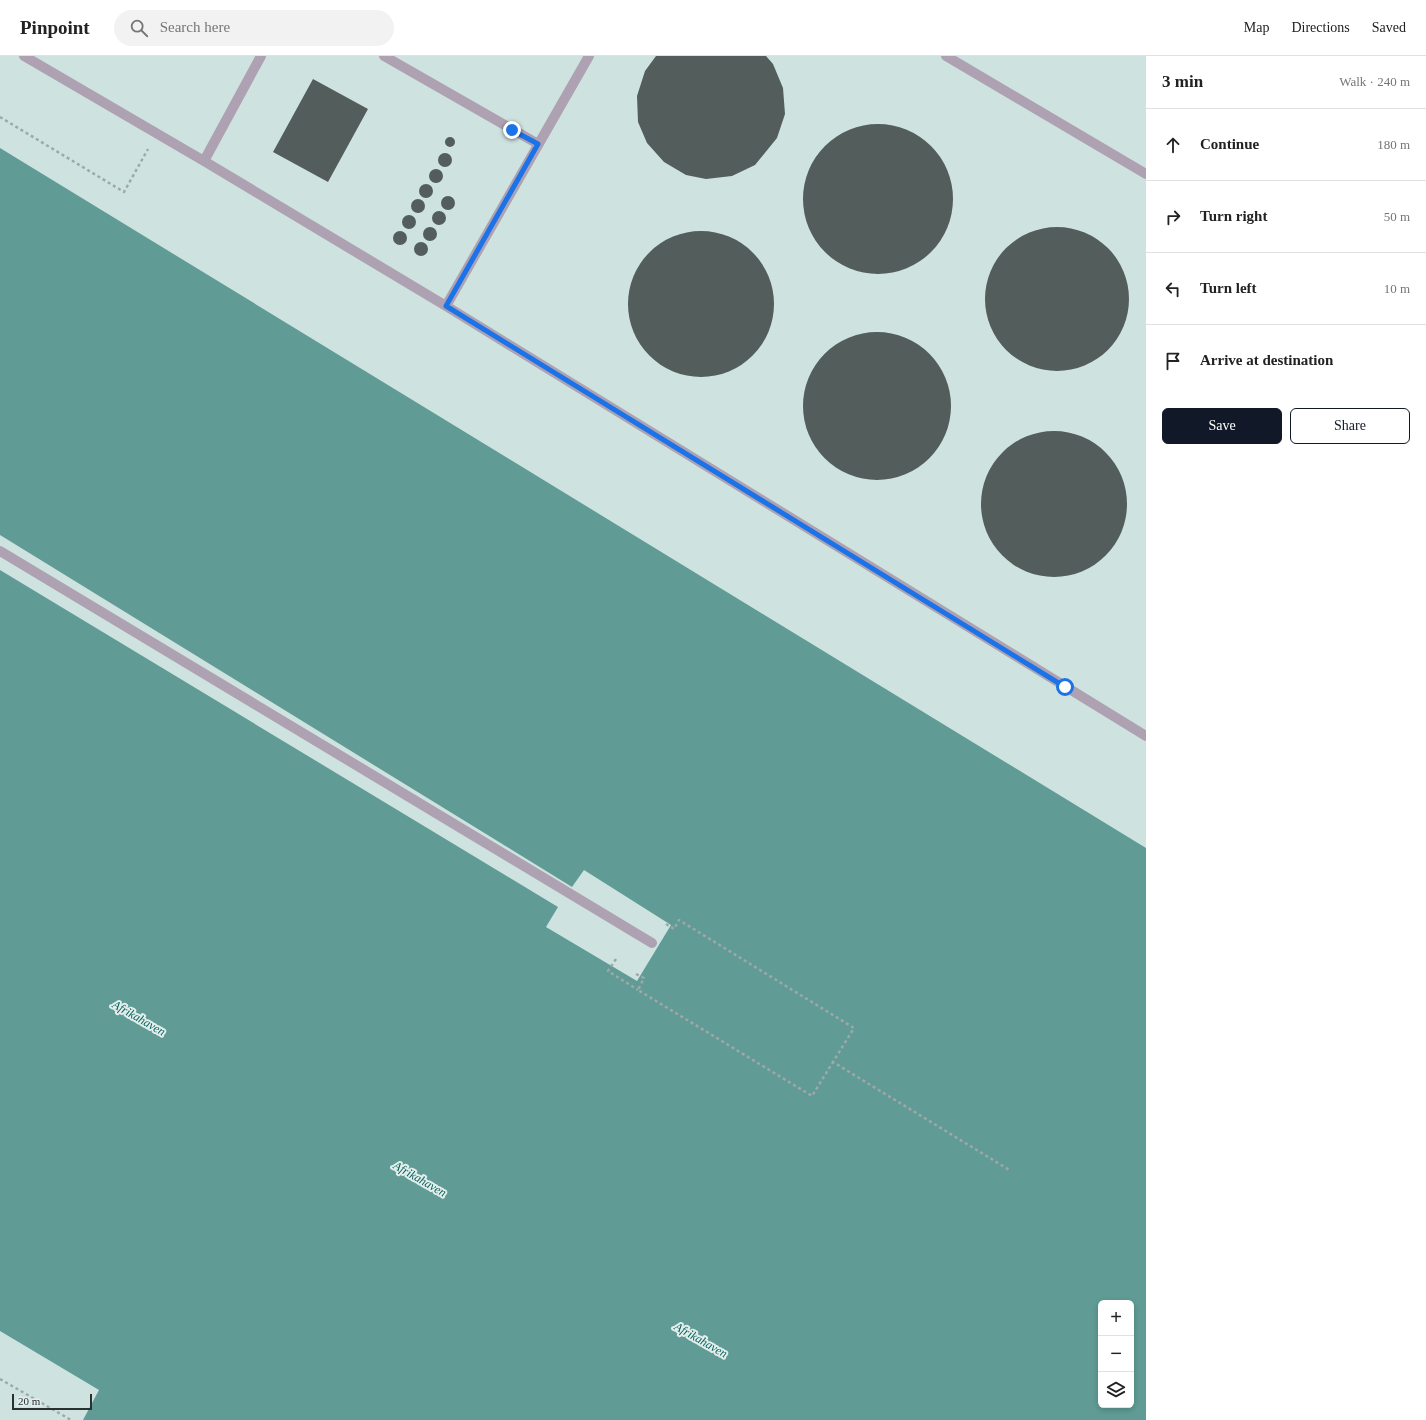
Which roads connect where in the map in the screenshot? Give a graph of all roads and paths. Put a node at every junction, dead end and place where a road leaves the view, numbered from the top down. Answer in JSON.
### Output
{"nodes":[{"id":1,"x":24,"y":56,"type":"edge"},
{"id":2,"x":261,"y":56,"type":"edge"},
{"id":3,"x":384,"y":56,"type":"edge"},
{"id":4,"x":589,"y":56,"type":"edge"},
{"id":5,"x":946,"y":56,"type":"edge"},
{"id":6,"x":0,"y":117,"type":"edge"},
{"id":7,"x":538,"y":144,"type":"junction"},
{"id":8,"x":148,"y":150,"type":"dead end"},
{"id":9,"x":204,"y":161,"type":"junction"},
{"id":10,"x":1146,"y":174,"type":"edge"},
{"id":11,"x":446,"y":306,"type":"junction"},
{"id":12,"x":0,"y":551,"type":"edge"},
{"id":13,"x":1146,"y":736,"type":"edge"},
{"id":14,"x":666,"y":924,"type":"dead end"},
{"id":15,"x":652,"y":943,"type":"dead end"},
{"id":16,"x":616,"y":960,"type":"dead end"},
{"id":17,"x":636,"y":974,"type":"dead end"},
{"id":18,"x":638,"y":990,"type":"junction"},
{"id":19,"x":833,"y":1062,"type":"junction"},
{"id":20,"x":1011,"y":1171,"type":"dead end"},
{"id":21,"x":0,"y":1379,"type":"edge"},
{"id":22,"x":72,"y":1420,"type":"edge"}],
"edges":[{"from":1,"to":9,"type":"lane"},
{"from":2,"to":9,"type":"lane"},
{"from":3,"to":7,"type":"lane"},
{"from":4,"to":7,"type":"lane"},
{"from":5,"to":10,"type":"lane"},
{"from":6,"to":8,"type":"path"},
{"from":7,"to":11,"type":"lane"},
{"from":9,"to":11,"type":"lane"},
{"from":11,"to":13,"type":"lane"},
{"from":12,"to":15,"type":"lane"},
{"from":14,"to":19,"type":"path"},
{"from":16,"to":18,"type":"path"},
{"from":17,"to":18,"type":"path"},
{"from":18,"to":19,"type":"path"},
{"from":19,"to":20,"type":"path"},
{"from":21,"to":22,"type":"path"}]}
